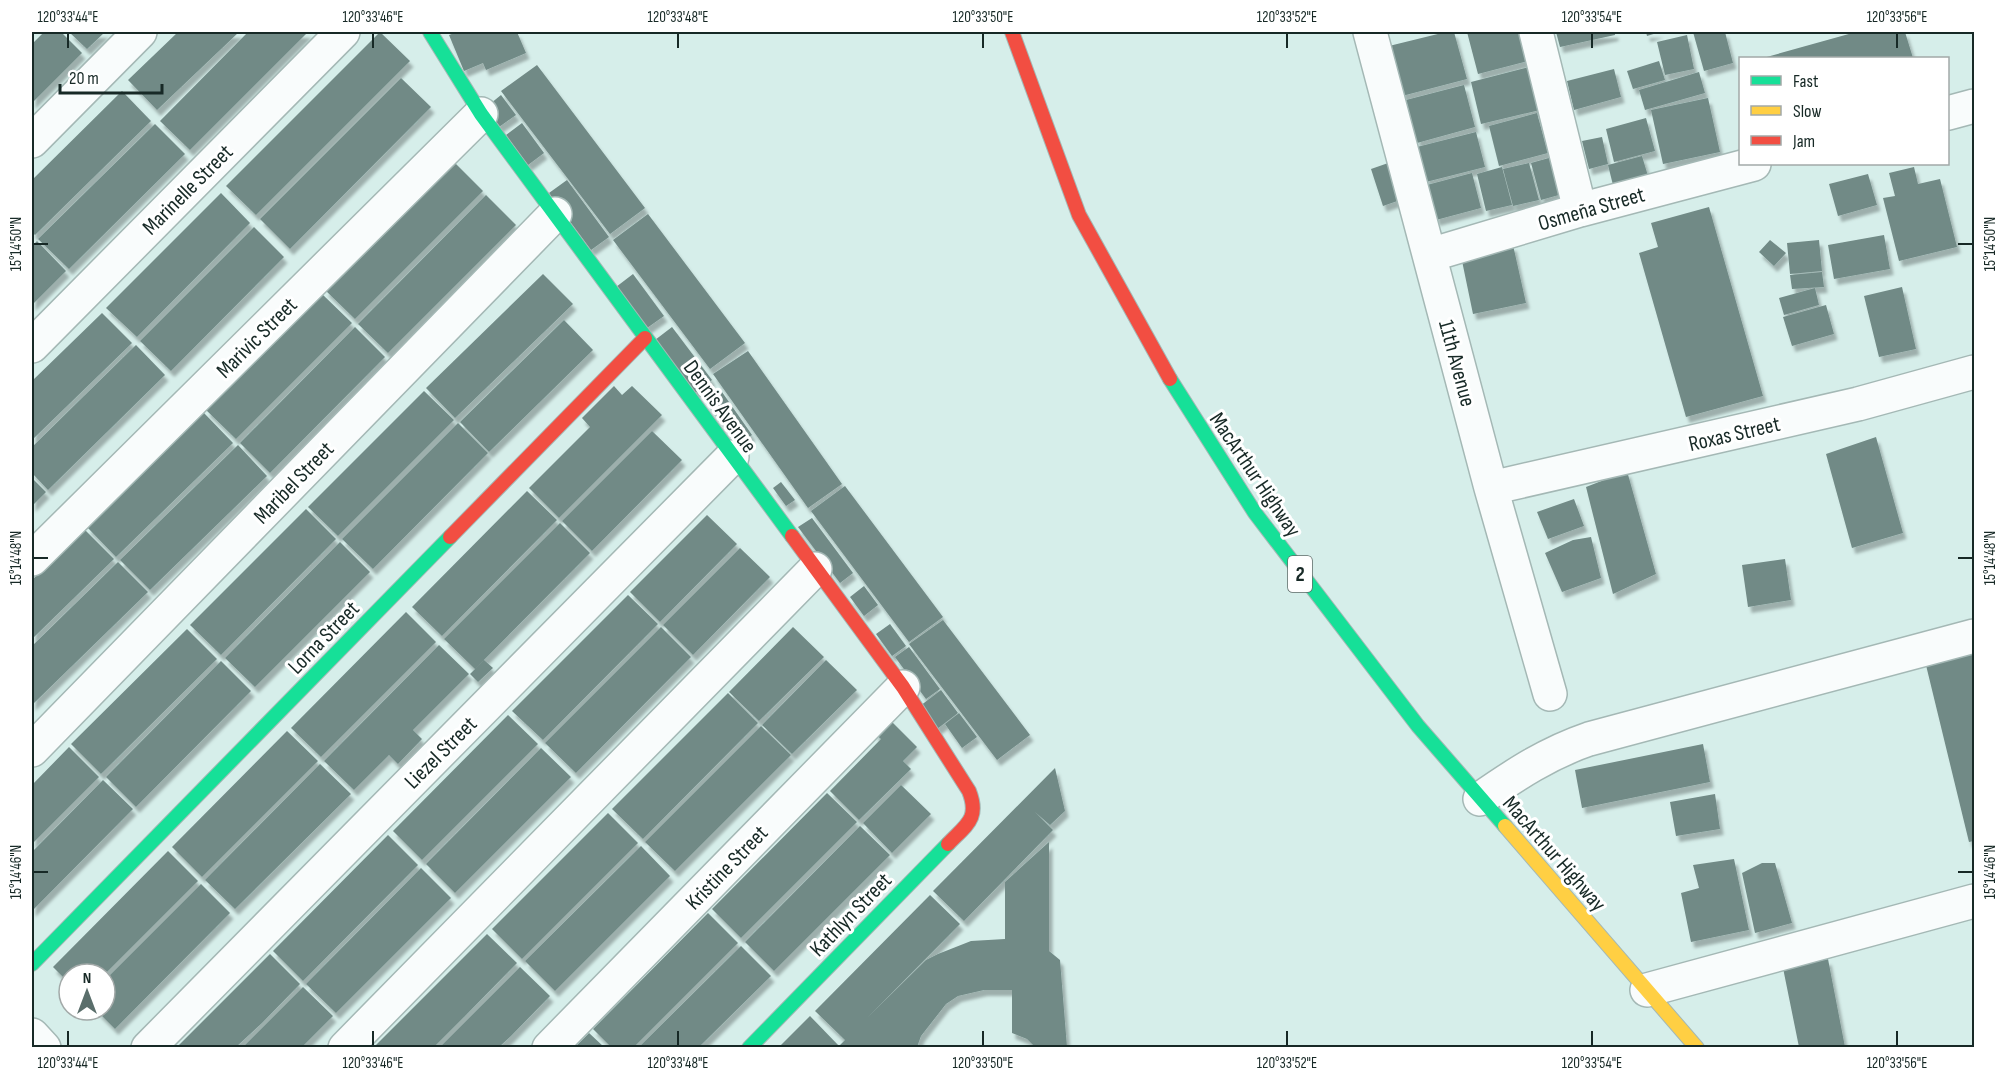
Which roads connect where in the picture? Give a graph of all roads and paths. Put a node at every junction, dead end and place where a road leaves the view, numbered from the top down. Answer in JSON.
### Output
{"nodes":[{"id":1,"x":140,"y":32,"type":"edge"},
{"id":2,"x":343,"y":32,"type":"edge"},
{"id":3,"x":430,"y":32,"type":"edge"},
{"id":4,"x":1012,"y":32,"type":"edge"},
{"id":5,"x":1370,"y":32,"type":"edge"},
{"id":6,"x":1536,"y":32,"type":"edge"},
{"id":7,"x":1974,"y":106,"type":"edge"},
{"id":8,"x":1949,"y":112,"type":"edge"},
{"id":9,"x":481,"y":114,"type":"junction"},
{"id":10,"x":32,"y":141,"type":"edge"},
{"id":11,"x":1750,"y":165,"type":"edge"},
{"id":12,"x":1580,"y":210,"type":"junction"},
{"id":13,"x":555,"y":214,"type":"junction"},
{"id":14,"x":1430,"y":255,"type":"junction"},
{"id":15,"x":645,"y":338,"type":"junction"},
{"id":16,"x":32,"y":346,"type":"edge"},
{"id":17,"x":1974,"y":372,"type":"edge"},
{"id":18,"x":732,"y":457,"type":"junction"},
{"id":19,"x":1491,"y":488,"type":"junction"},
{"id":20,"x":32,"y":559,"type":"edge"},
{"id":21,"x":815,"y":569,"type":"junction"},
{"id":22,"x":1974,"y":636,"type":"edge"},
{"id":23,"x":903,"y":687,"type":"junction"},
{"id":24,"x":1550,"y":694,"type":"dead end"},
{"id":25,"x":32,"y":750,"type":"edge"},
{"id":26,"x":1480,"y":799,"type":"junction"},
{"id":27,"x":975,"y":807,"type":"joint"},
{"id":28,"x":1974,"y":901,"type":"edge"},
{"id":29,"x":32,"y":964,"type":"edge"},
{"id":30,"x":1647,"y":990,"type":"junction"},
{"id":31,"x":32,"y":1035,"type":"edge"},
{"id":32,"x":44,"y":1047,"type":"edge"},
{"id":33,"x":148,"y":1047,"type":"edge"},
{"id":34,"x":345,"y":1047,"type":"edge"},
{"id":35,"x":549,"y":1047,"type":"edge"},
{"id":36,"x":749,"y":1047,"type":"edge"},
{"id":37,"x":1697,"y":1047,"type":"edge"}],
"edges":[{"from":1,"to":10,"type":"street"},
{"from":2,"to":16,"type":"street","name":"Marinelle Street"},
{"from":3,"to":9,"type":"main road","name":"Dennis Avenue"},
{"from":4,"to":26,"type":"main road","name":"MacArthur Highway","number":"2"},
{"from":5,"to":14,"type":"street","name":"11th Avenue"},
{"from":6,"to":12,"type":"street"},
{"from":7,"to":8,"type":"street"},
{"from":9,"to":13,"type":"main road","name":"Dennis Avenue"},
{"from":9,"to":20,"type":"street","name":"Marivic Street"},
{"from":11,"to":12,"type":"street","name":"Osmeña Street"},
{"from":12,"to":14,"type":"street","name":"Osmeña Street"},
{"from":13,"to":15,"type":"main road","name":"Dennis Avenue"},
{"from":13,"to":25,"type":"street","name":"Maribel Street"},
{"from":14,"to":19,"type":"street","name":"11th Avenue"},
{"from":15,"to":18,"type":"main road","name":"Dennis Avenue"},
{"from":15,"to":29,"type":"main road","name":"Lorna Street"},
{"from":17,"to":19,"type":"street","name":"Roxas Street"},
{"from":18,"to":21,"type":"main road","name":"Dennis Avenue"},
{"from":18,"to":33,"type":"street","name":"Liezel Street"},
{"from":19,"to":24,"type":"street","name":"11th Avenue"},
{"from":21,"to":23,"type":"main road","name":"Dennis Avenue"},
{"from":21,"to":34,"type":"street"},
{"from":22,"to":26,"type":"street"},
{"from":23,"to":27,"type":"main road","name":"Dennis Avenue"},
{"from":23,"to":35,"type":"street","name":"Kristine Street"},
{"from":26,"to":30,"type":"main road","name":"MacArthur Highway","number":"2"},
{"from":27,"to":36,"type":"main road","name":"Kathlyn Street"},
{"from":28,"to":30,"type":"street"},
{"from":30,"to":37,"type":"main road","name":"MacArthur Highway","number":"2"},
{"from":31,"to":32,"type":"street"}]}
